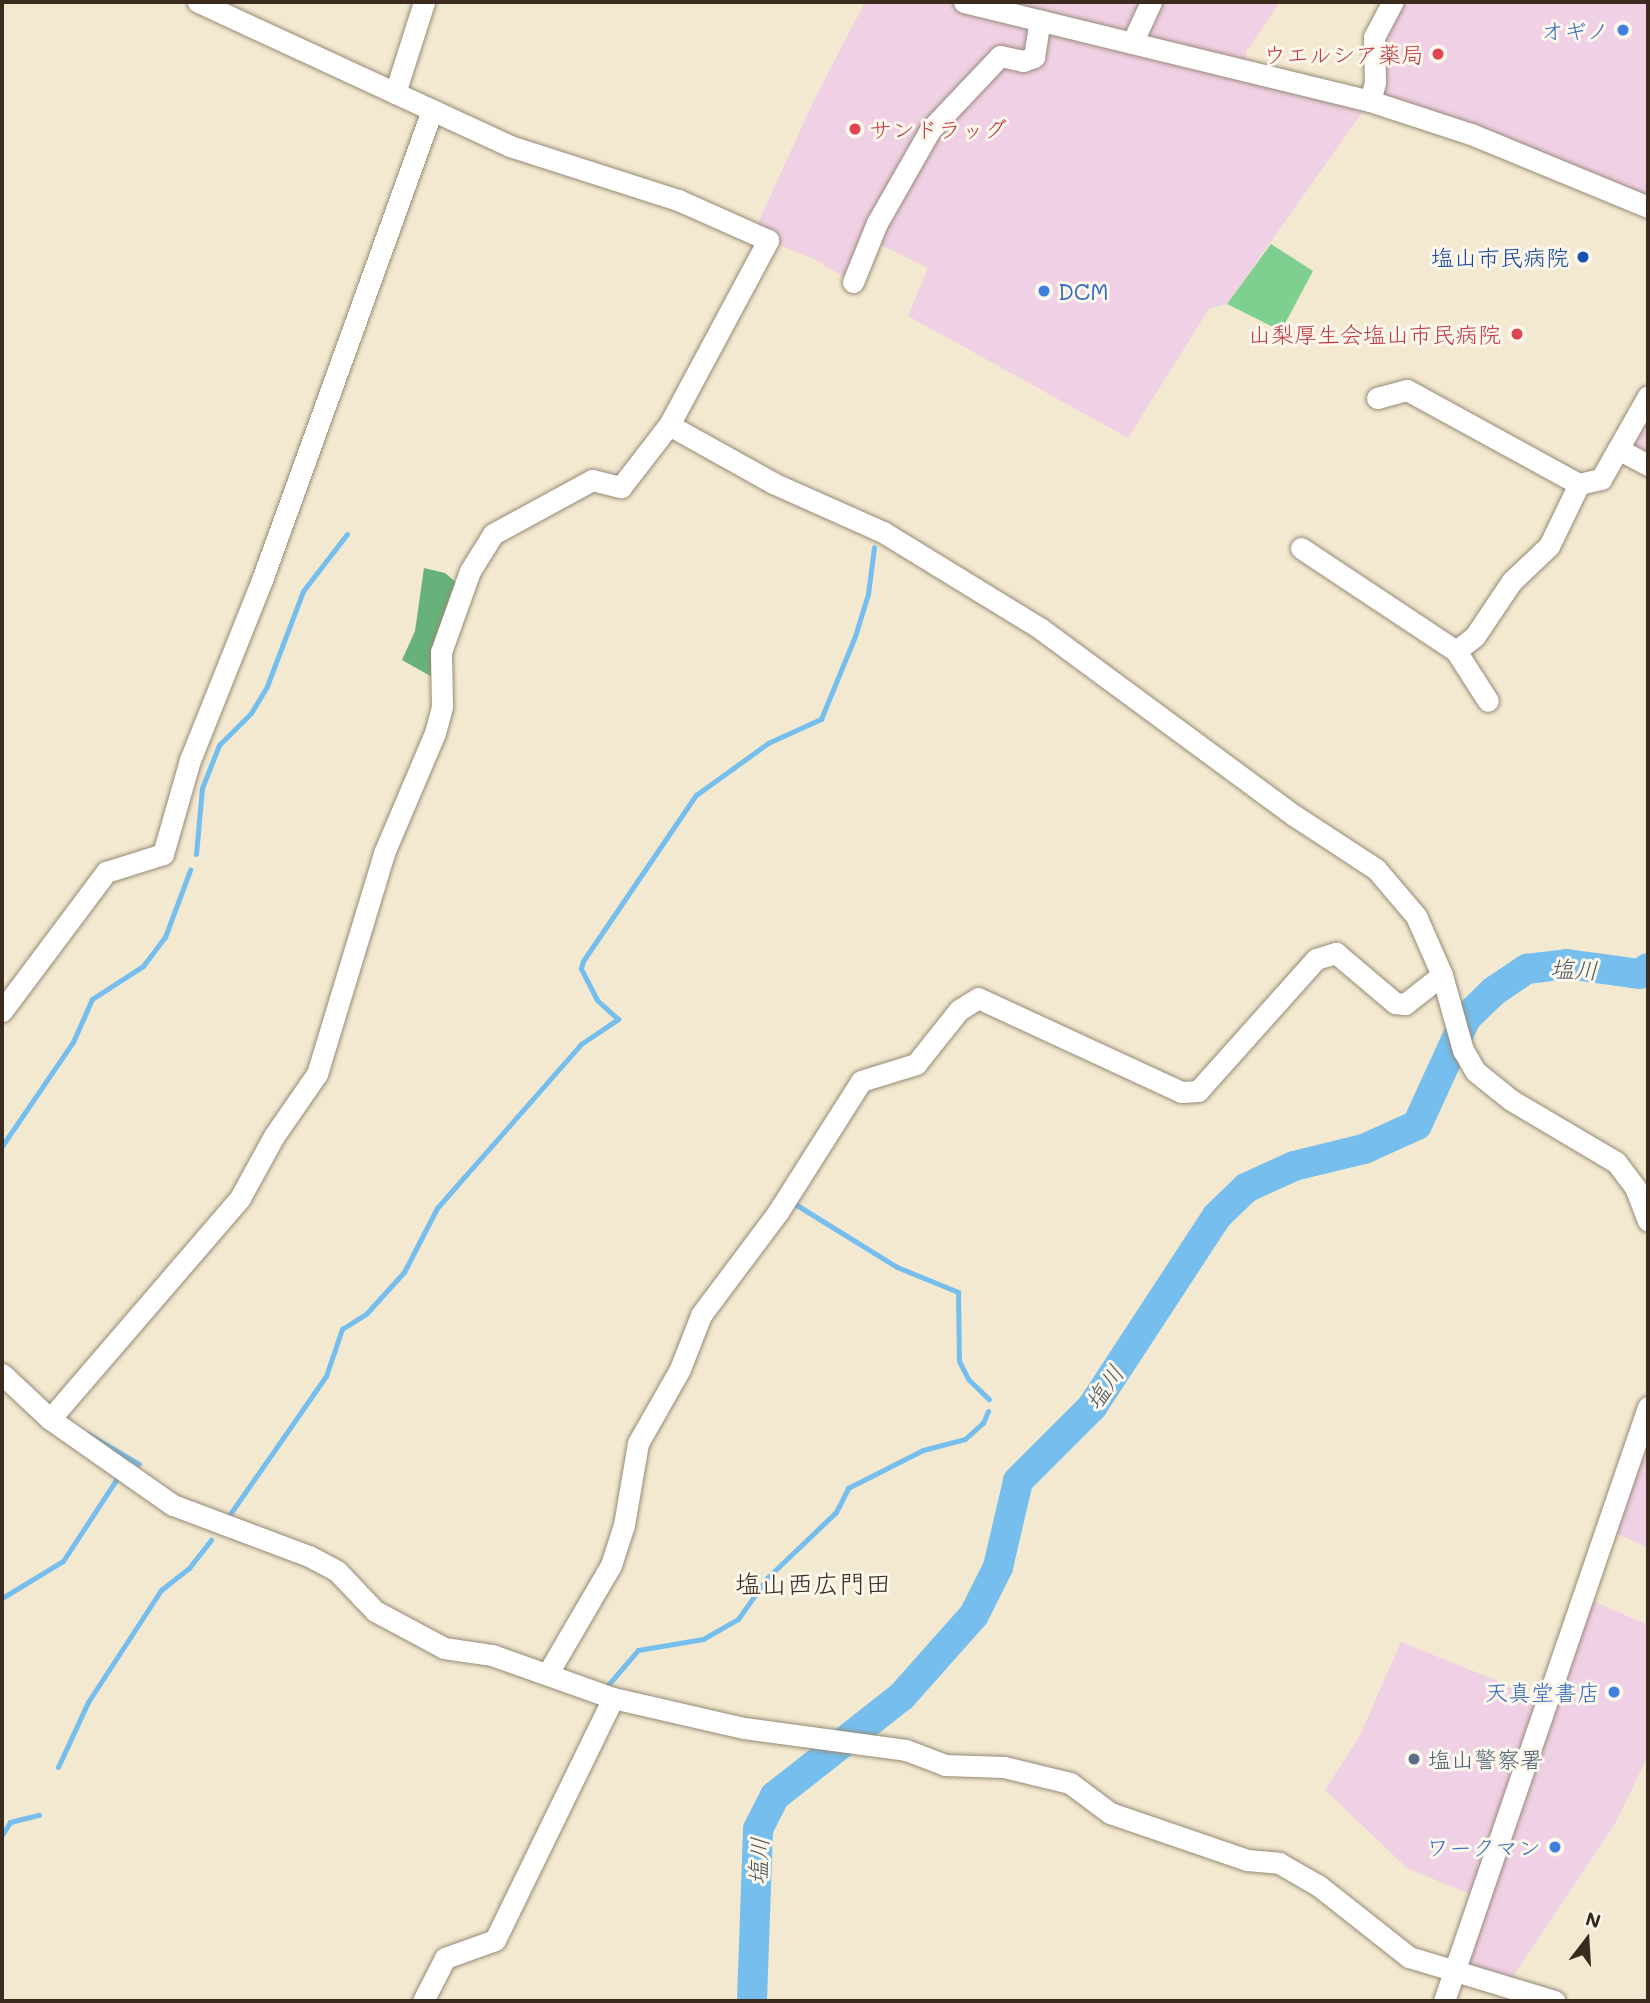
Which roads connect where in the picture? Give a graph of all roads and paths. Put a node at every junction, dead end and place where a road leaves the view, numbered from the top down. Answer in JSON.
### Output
{"nodes":[{"id":1,"x":198,"y":2,"type":"edge"},
{"id":2,"x":424,"y":2,"type":"edge"},
{"id":3,"x":964,"y":2,"type":"edge"},
{"id":4,"x":1151,"y":2,"type":"edge"},
{"id":5,"x":1393,"y":2,"type":"edge"},
{"id":6,"x":1040,"y":20,"type":"junction"},
{"id":7,"x":1132,"y":43,"type":"junction"},
{"id":8,"x":395,"y":93,"type":"junction"},
{"id":9,"x":1370,"y":101,"type":"junction"},
{"id":10,"x":432,"y":110,"type":"junction"},
{"id":11,"x":1648,"y":207,"type":"edge"},
{"id":12,"x":853,"y":282,"type":"dead end"},
{"id":13,"x":1648,"y":396,"type":"edge"},
{"id":14,"x":1377,"y":398,"type":"dead end"},
{"id":15,"x":669,"y":425,"type":"junction"},
{"id":16,"x":1618,"y":449,"type":"junction"},
{"id":17,"x":1648,"y":465,"type":"edge"},
{"id":18,"x":1579,"y":484,"type":"junction"},
{"id":19,"x":1301,"y":548,"type":"dead end"},
{"id":20,"x":1456,"y":651,"type":"junction"},
{"id":21,"x":1488,"y":701,"type":"dead end"},
{"id":22,"x":1442,"y":975,"type":"junction"},
{"id":23,"x":2,"y":1012,"type":"edge"},
{"id":24,"x":1648,"y":1221,"type":"edge"},
{"id":25,"x":2,"y":1374,"type":"edge"},
{"id":26,"x":1648,"y":1407,"type":"edge"},
{"id":27,"x":55,"y":1413,"type":"junction"},
{"id":28,"x":548,"y":1673,"type":"junction"},
{"id":29,"x":612,"y":1698,"type":"junction"},
{"id":30,"x":1455,"y":1969,"type":"junction"},
{"id":31,"x":423,"y":2001,"type":"edge"},
{"id":32,"x":1444,"y":2001,"type":"edge"},
{"id":33,"x":1555,"y":2001,"type":"edge"}],
"edges":[{"from":1,"to":8,"type":"street"},
{"from":2,"to":8,"type":"street"},
{"from":3,"to":6,"type":"street"},
{"from":4,"to":7,"type":"street"},
{"from":5,"to":9,"type":"street"},
{"from":6,"to":7,"type":"street"},
{"from":6,"to":12,"type":"street"},
{"from":7,"to":9,"type":"street"},
{"from":8,"to":10,"type":"street"},
{"from":9,"to":11,"type":"street"},
{"from":10,"to":15,"type":"street"},
{"from":10,"to":23,"type":"street"},
{"from":13,"to":16,"type":"street"},
{"from":14,"to":18,"type":"street"},
{"from":15,"to":22,"type":"street"},
{"from":15,"to":27,"type":"street"},
{"from":16,"to":17,"type":"street"},
{"from":16,"to":18,"type":"street"},
{"from":18,"to":20,"type":"street"},
{"from":19,"to":20,"type":"street"},
{"from":20,"to":21,"type":"street"},
{"from":22,"to":24,"type":"street"},
{"from":22,"to":28,"type":"street"},
{"from":25,"to":27,"type":"street"},
{"from":26,"to":30,"type":"street"},
{"from":27,"to":28,"type":"street"},
{"from":28,"to":29,"type":"street"},
{"from":29,"to":30,"type":"street"},
{"from":29,"to":31,"type":"street"},
{"from":30,"to":32,"type":"street"},
{"from":30,"to":33,"type":"street"}]}
